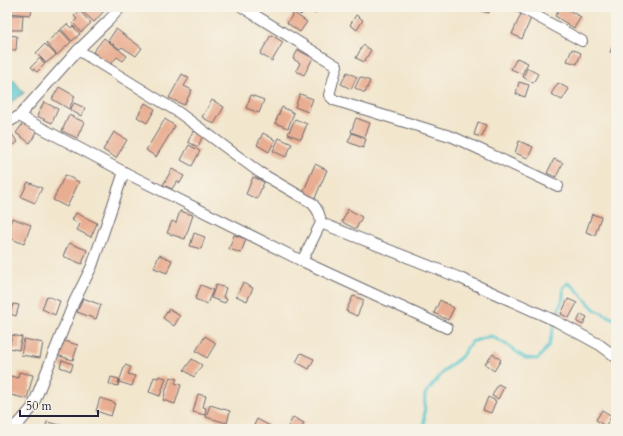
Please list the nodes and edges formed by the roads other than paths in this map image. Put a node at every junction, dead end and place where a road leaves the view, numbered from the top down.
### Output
1 (121, 7) edge
2 (242, 7) edge
3 (520, 7) edge
4 (582, 42) dead end
5 (78, 50) junction
6 (19, 116) junction
7 (7, 123) edge
8 (124, 172) junction
9 (558, 186) dead end
10 (321, 223) junction
11 (302, 261) junction
12 (447, 328) dead end
13 (616, 357) edge
14 (8, 429) edge

1 - 5 street
2 - 9 street
3 - 4 street
5 - 6 street
5 - 10 street
6 - 7 street
6 - 8 street
8 - 11 street
8 - 14 street
10 - 11 street
10 - 13 street
11 - 12 street

